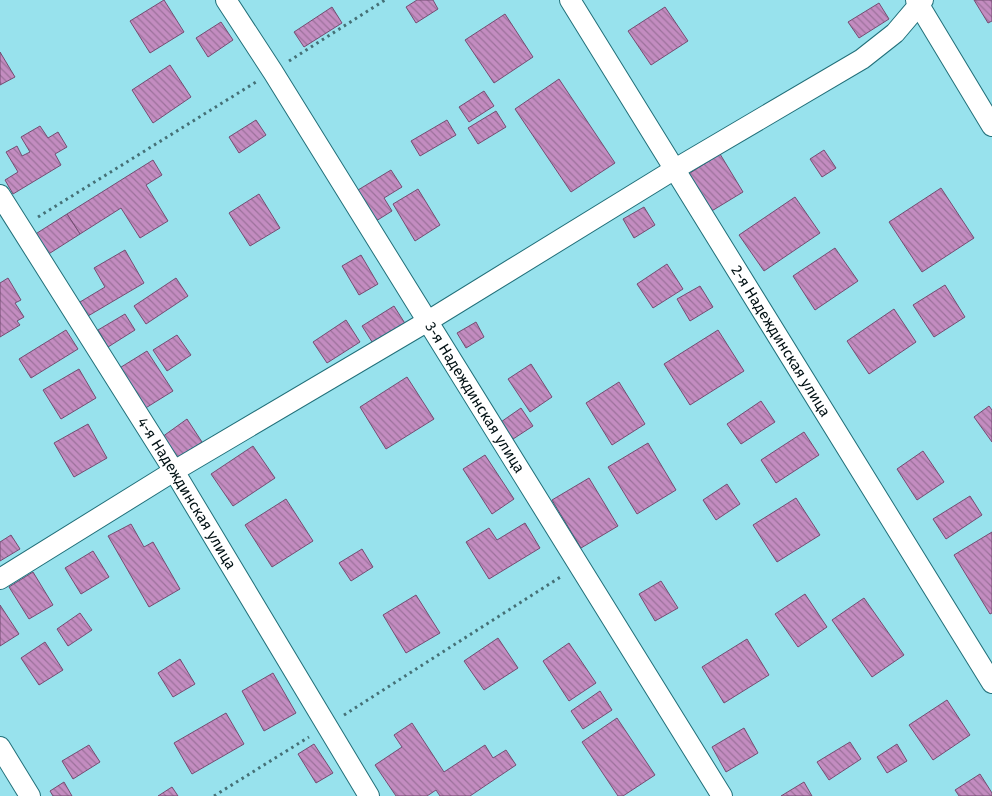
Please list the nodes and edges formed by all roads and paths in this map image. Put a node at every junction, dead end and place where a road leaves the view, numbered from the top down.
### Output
1 (226, 0) edge
2 (386, 0) edge
3 (570, 0) edge
4 (919, 1) edge
5 (273, 72) junction
6 (992, 126) edge
7 (675, 169) junction
8 (0, 195) edge
9 (19, 228) junction
10 (428, 321) junction
11 (174, 471) junction
12 (578, 565) junction
13 (0, 578) edge
14 (992, 683) edge
15 (327, 726) junction
16 (0, 747) edge
17 (30, 796) edge
18 (214, 796) edge
19 (369, 796) edge
20 (722, 796) edge

1 - 5 street, 3-я Надеждинская улица
2 - 5 path
3 - 7 street, 2-я Надеждинская улица
4 - 6 street
4 - 7 street
5 - 9 path
5 - 10 street, 3-я Надеждинская улица
7 - 10 street
7 - 14 street, 2-я Надеждинская улица
8 - 9 street, 4-я Надеждинская улица
9 - 11 street, 4-я Надеждинская улица
10 - 11 street
10 - 12 street, 3-я Надеждинская улица
11 - 13 street
11 - 15 street, 4-я Надеждинская улица
12 - 15 path
12 - 20 street, 3-я Надеждинская улица
15 - 18 path
15 - 19 street, 4-я Надеждинская улица
16 - 17 street

